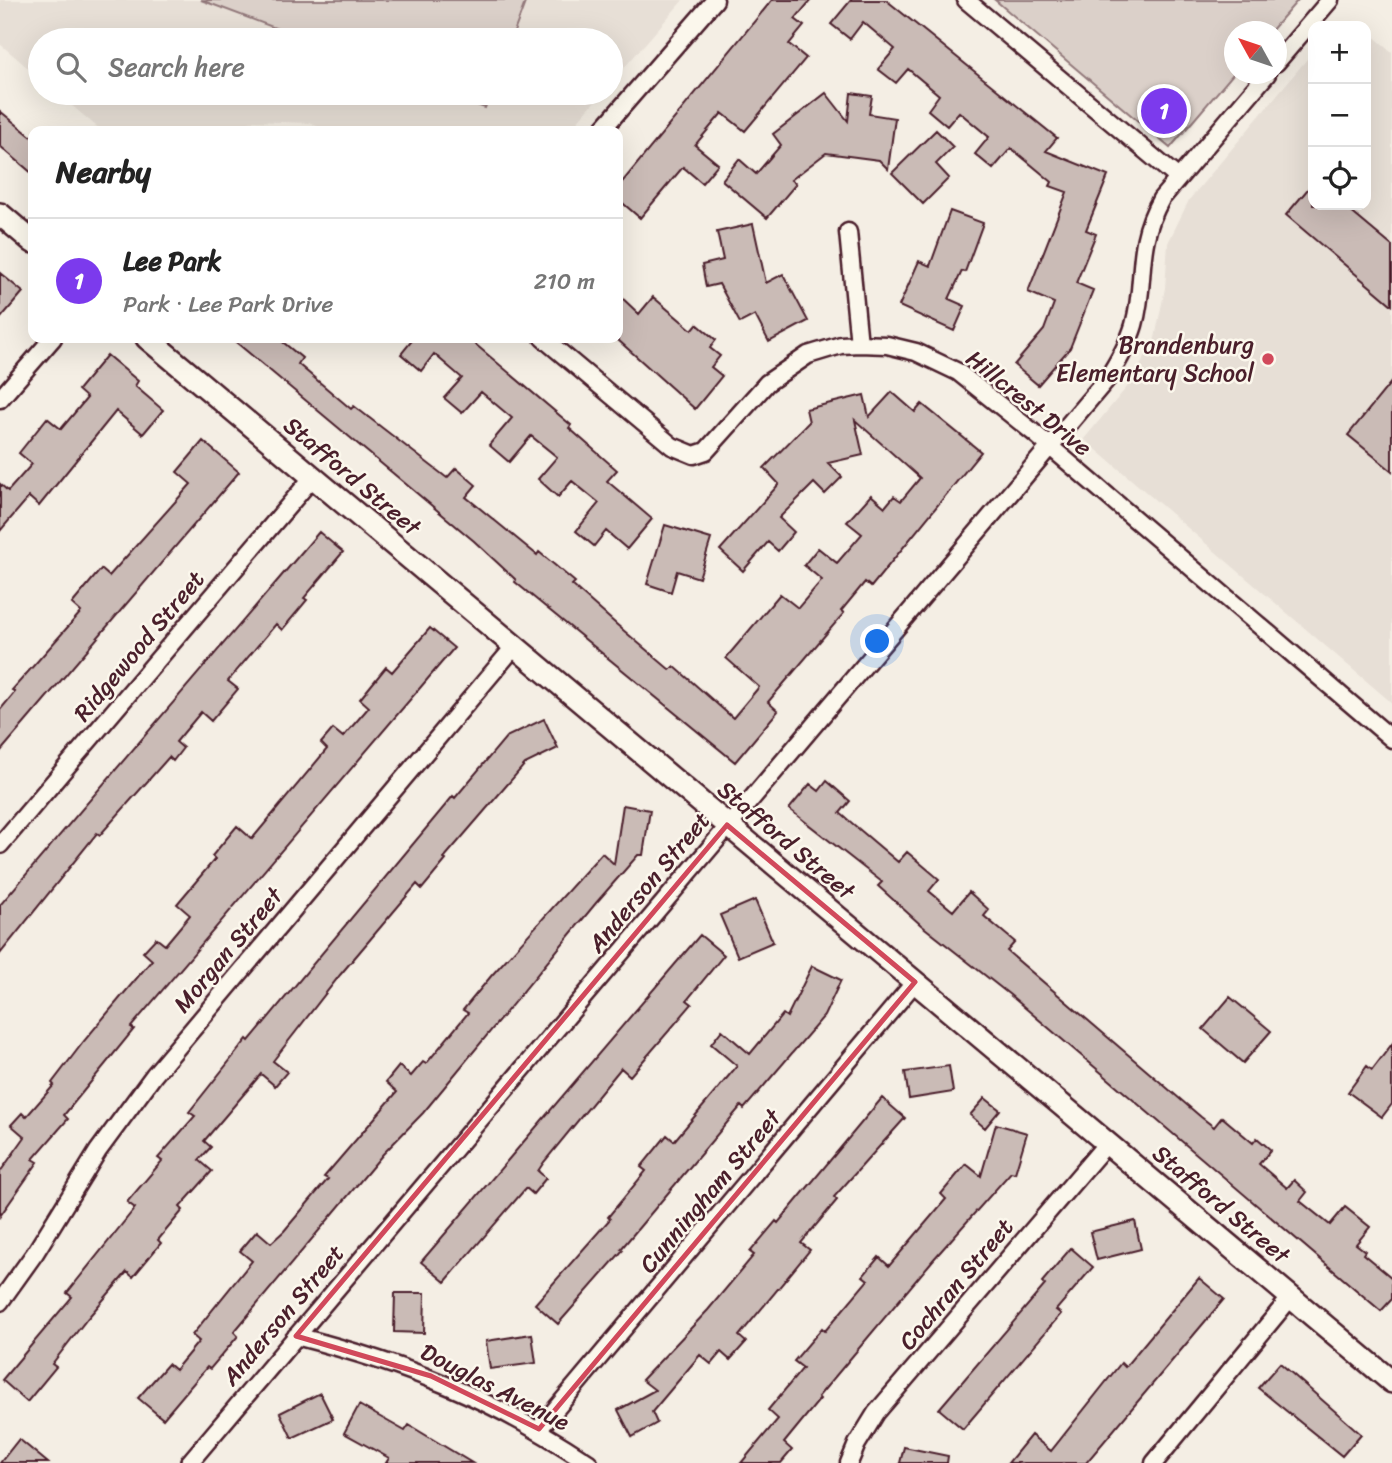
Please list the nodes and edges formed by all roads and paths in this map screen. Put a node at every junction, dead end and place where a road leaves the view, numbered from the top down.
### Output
1 (715, 0) edge
2 (966, 0) edge
3 (1330, 0) edge
4 (1287, 50) edge
5 (1258, 84) edge
6 (605, 126) edge
7 (1178, 178) junction
8 (0, 214) edge
9 (848, 232) dead end
10 (28, 238) edge
11 (48, 343) edge
12 (153, 343) edge
13 (549, 343) edge
14 (859, 344) junction
15 (0, 399) edge
16 (1049, 446) junction
17 (313, 477) junction
18 (514, 647) junction
19 (1392, 739) edge
20 (727, 825) junction
21 (0, 845) edge
22 (915, 982) junction
23 (1108, 1142) junction
24 (1291, 1297) junction
25 (0, 1302) edge
26 (296, 1336) junction
27 (1392, 1382) edge
28 (538, 1429) junction
29 (189, 1463) edge
30 (589, 1463) edge
31 (849, 1463) edge
32 (1154, 1463) edge

1 - 6 street
2 - 7 street
3 - 4 street
5 - 7 street, Anderson Street
7 - 16 street, Anderson Street
8 - 10 street
9 - 14 street
11 - 15 street
12 - 17 street, Stafford Street
13 - 14 street, Hillcrest Drive
14 - 16 street, Hillcrest Drive
16 - 19 street, Hillcrest Drive
16 - 20 street, Anderson Street
17 - 18 street, Stafford Street
17 - 21 street, Ridgewood Street
18 - 20 street, Stafford Street
18 - 25 street, Morgan Street
20 - 22 street, Stafford Street
20 - 26 street, Anderson Street
22 - 23 street, Stafford Street
22 - 28 street, Cunningham Street
23 - 24 street, Stafford Street
23 - 31 street, Cochran Street
24 - 27 street, Stafford Street
24 - 32 street
26 - 28 street, Douglas Avenue
26 - 29 street, Anderson Street
28 - 30 street, Douglas Avenue

